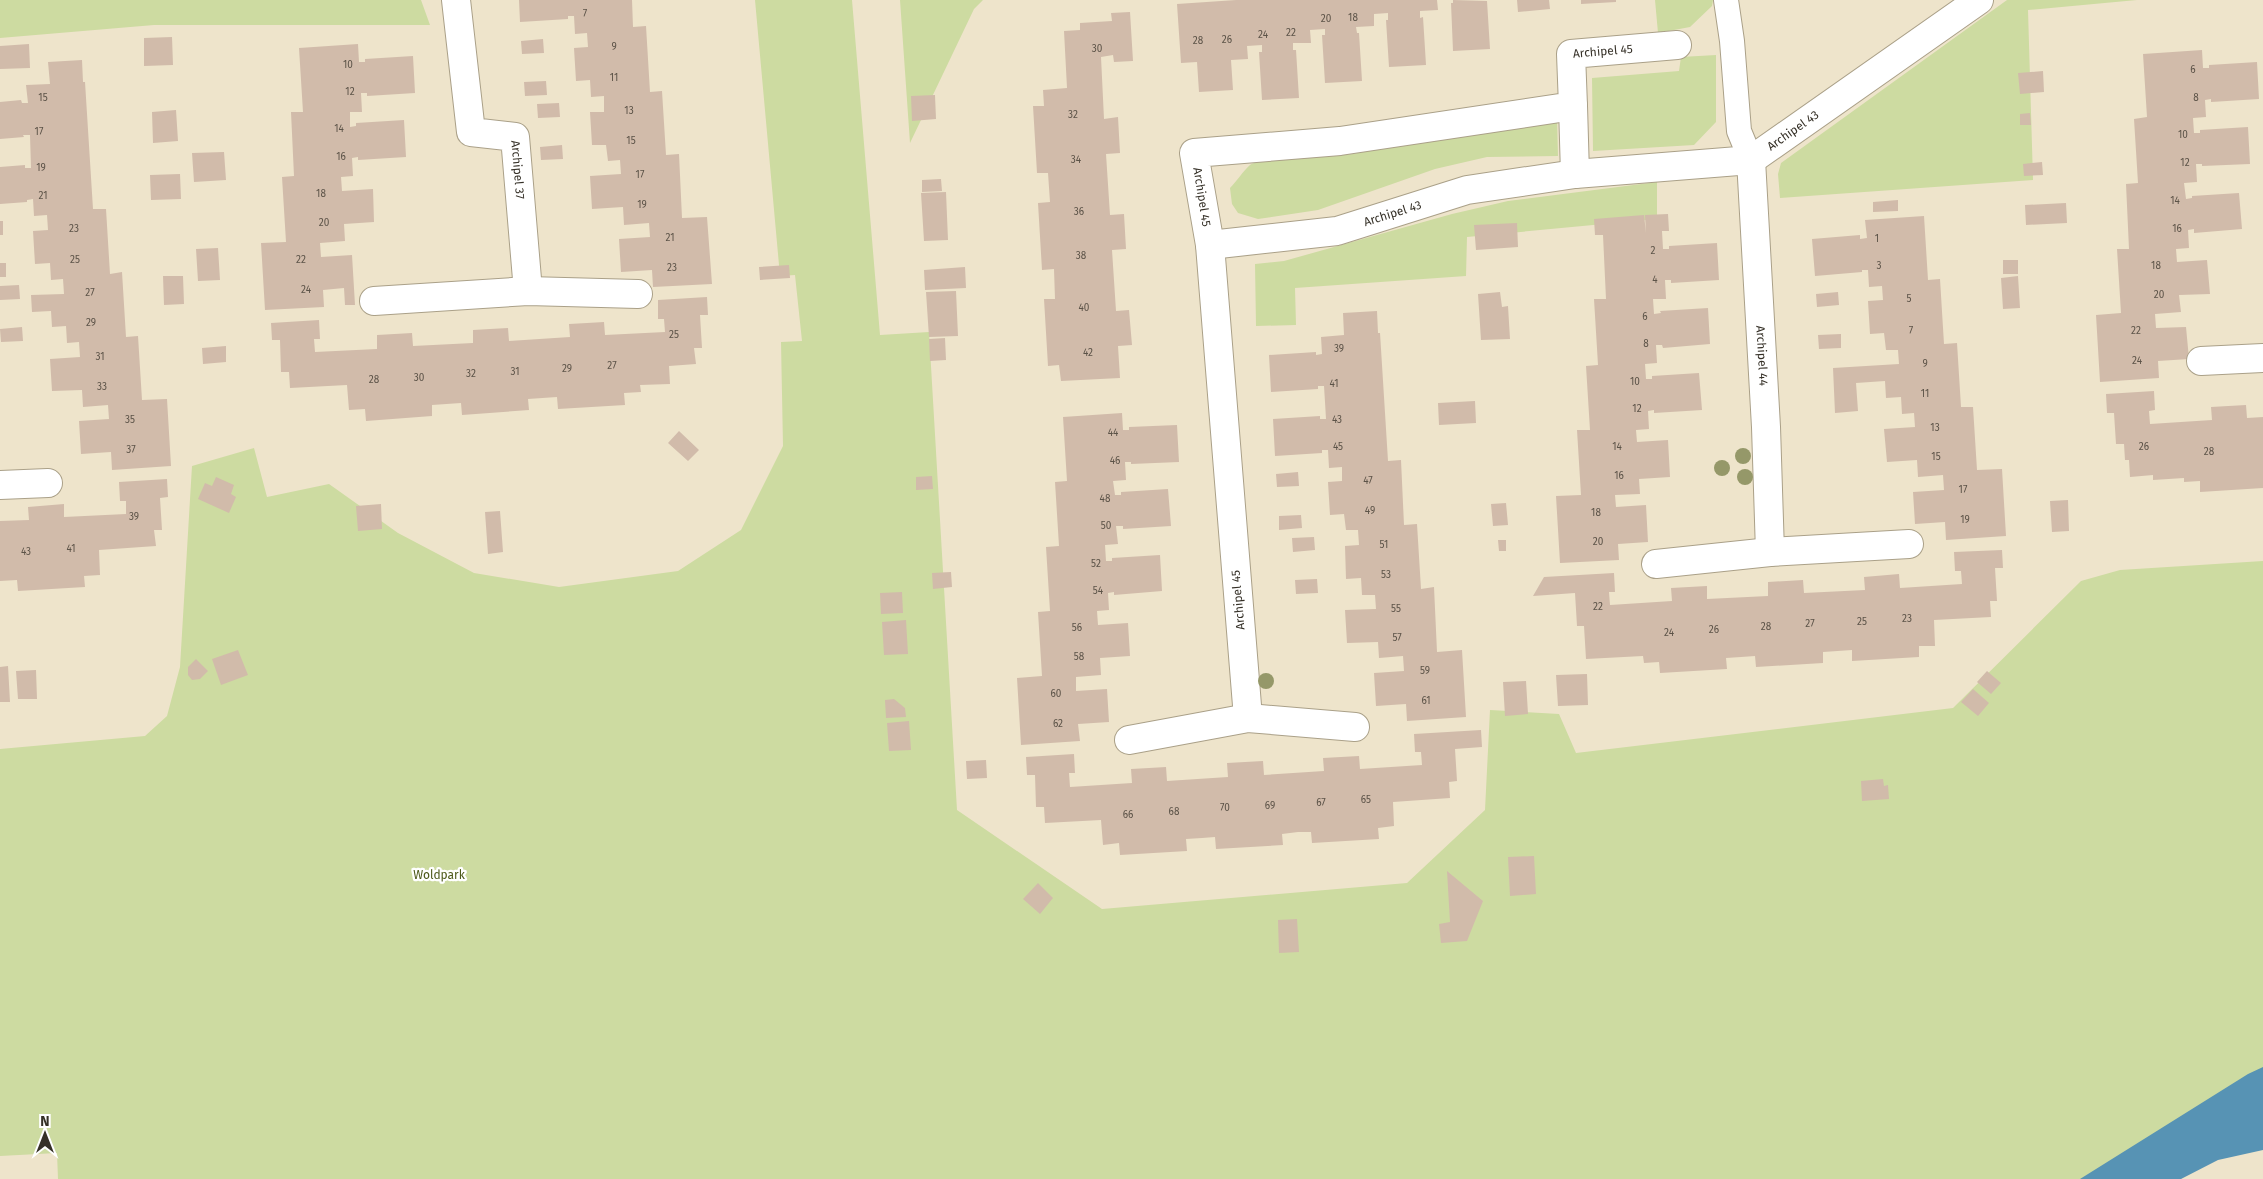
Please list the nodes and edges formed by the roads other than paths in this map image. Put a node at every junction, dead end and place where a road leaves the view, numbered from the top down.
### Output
1 (456, 0) edge
2 (1726, 0) edge
3 (1979, 0) edge
4 (1677, 45) dead end
5 (1573, 106) junction
6 (1752, 160) junction
7 (1575, 174) junction
8 (1210, 245) junction
9 (528, 291) junction
10 (638, 294) dead end
11 (374, 301) dead end
12 (2263, 358) edge
13 (2201, 361) dead end
14 (48, 483) dead end
15 (0, 485) edge
16 (1909, 544) dead end
17 (1770, 552) junction
18 (1656, 564) dead end
19 (1248, 718) junction
20 (1355, 727) dead end
21 (1129, 740) dead end

1 - 9 street, Archipel 37
2 - 6 lane
3 - 6 street, Archipel 43
4 - 5 street, Archipel 45
5 - 7 street
5 - 8 street, Archipel 45
6 - 7 street, Archipel 43
6 - 17 street, Archipel 44
7 - 8 street, Archipel 43
8 - 19 street, Archipel 45
9 - 10 street
9 - 11 street
12 - 13 street
14 - 15 street
16 - 17 street
17 - 18 street
19 - 20 street
19 - 21 street

